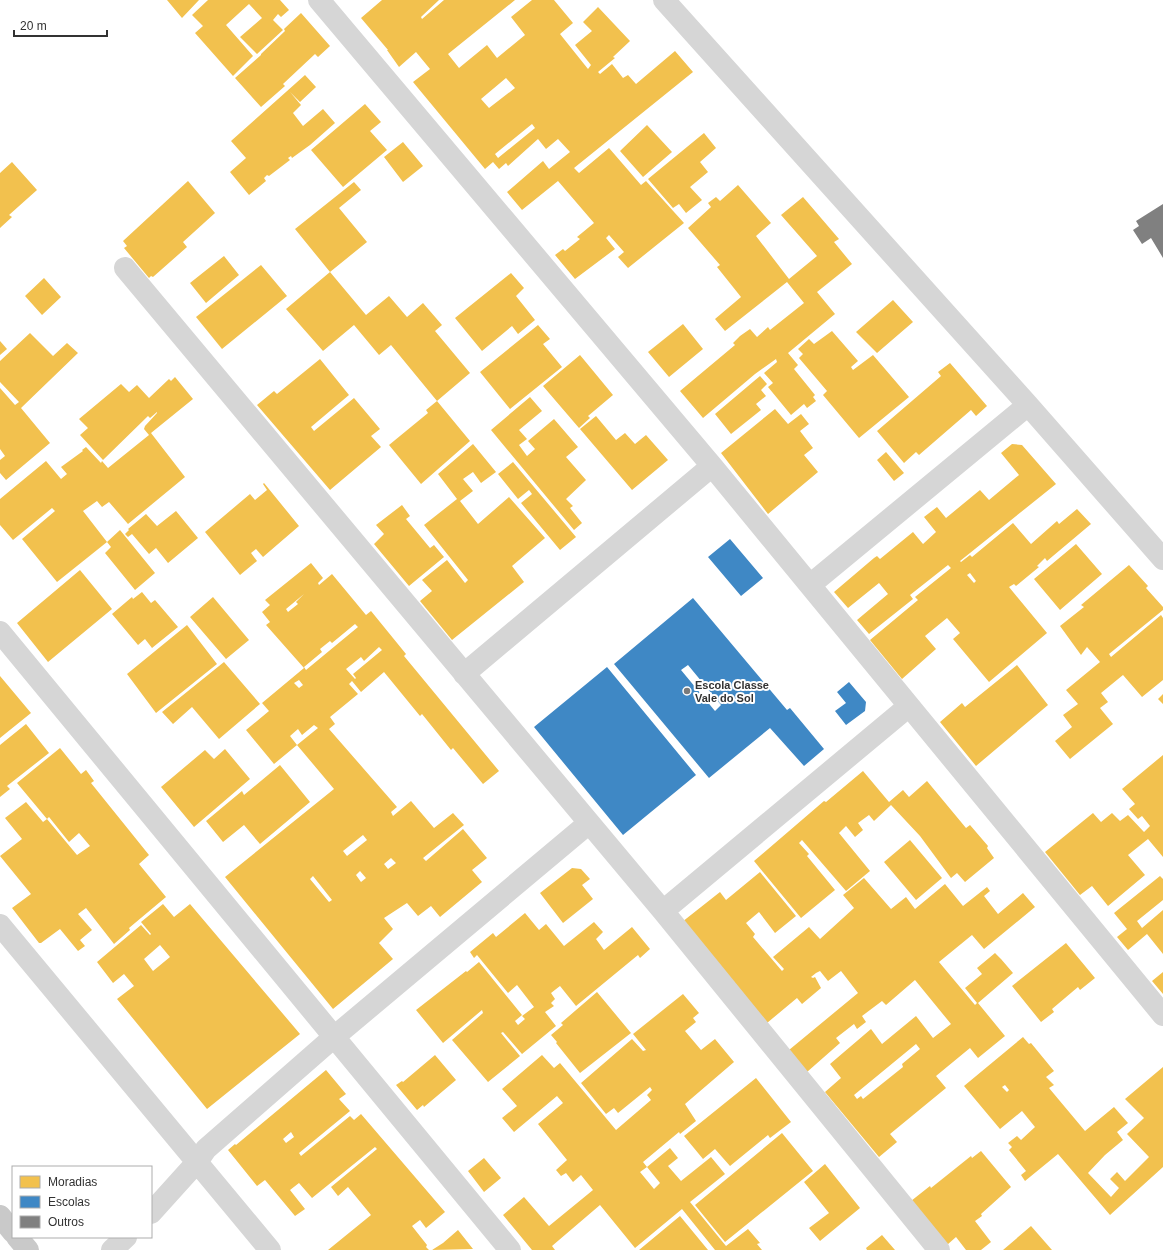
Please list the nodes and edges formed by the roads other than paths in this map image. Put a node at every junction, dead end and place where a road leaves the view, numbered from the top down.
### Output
1 (319, 0) edge
2 (664, 0) edge
3 (125, 268) dead end
4 (1028, 405) junction
5 (712, 466) junction
6 (1163, 559) edge
7 (810, 585) junction
8 (0, 632) edge
9 (464, 674) junction
10 (909, 706) junction
11 (589, 823) junction
12 (663, 911) junction
13 (0, 925) edge
14 (1163, 1015) edge
15 (334, 1037) junction
16 (198, 1162) junction
17 (152, 1212) edge
18 (0, 1216) edge
19 (12, 1231) edge
20 (18, 1238) edge
21 (125, 1238) edge
22 (28, 1250) edge
23 (112, 1250) edge
24 (270, 1250) edge
25 (510, 1250) edge
26 (939, 1250) edge

1 - 5 street
2 - 4 street
3 - 9 street
4 - 6 street
4 - 7 street
5 - 7 street
5 - 9 street
7 - 10 street
8 - 15 street
9 - 11 street
10 - 12 street
10 - 14 street
11 - 12 street
11 - 15 street
12 - 26 street
13 - 16 street
15 - 16 street
15 - 25 street
16 - 17 street
16 - 24 street
18 - 19 main road
20 - 22 main road
21 - 23 street

